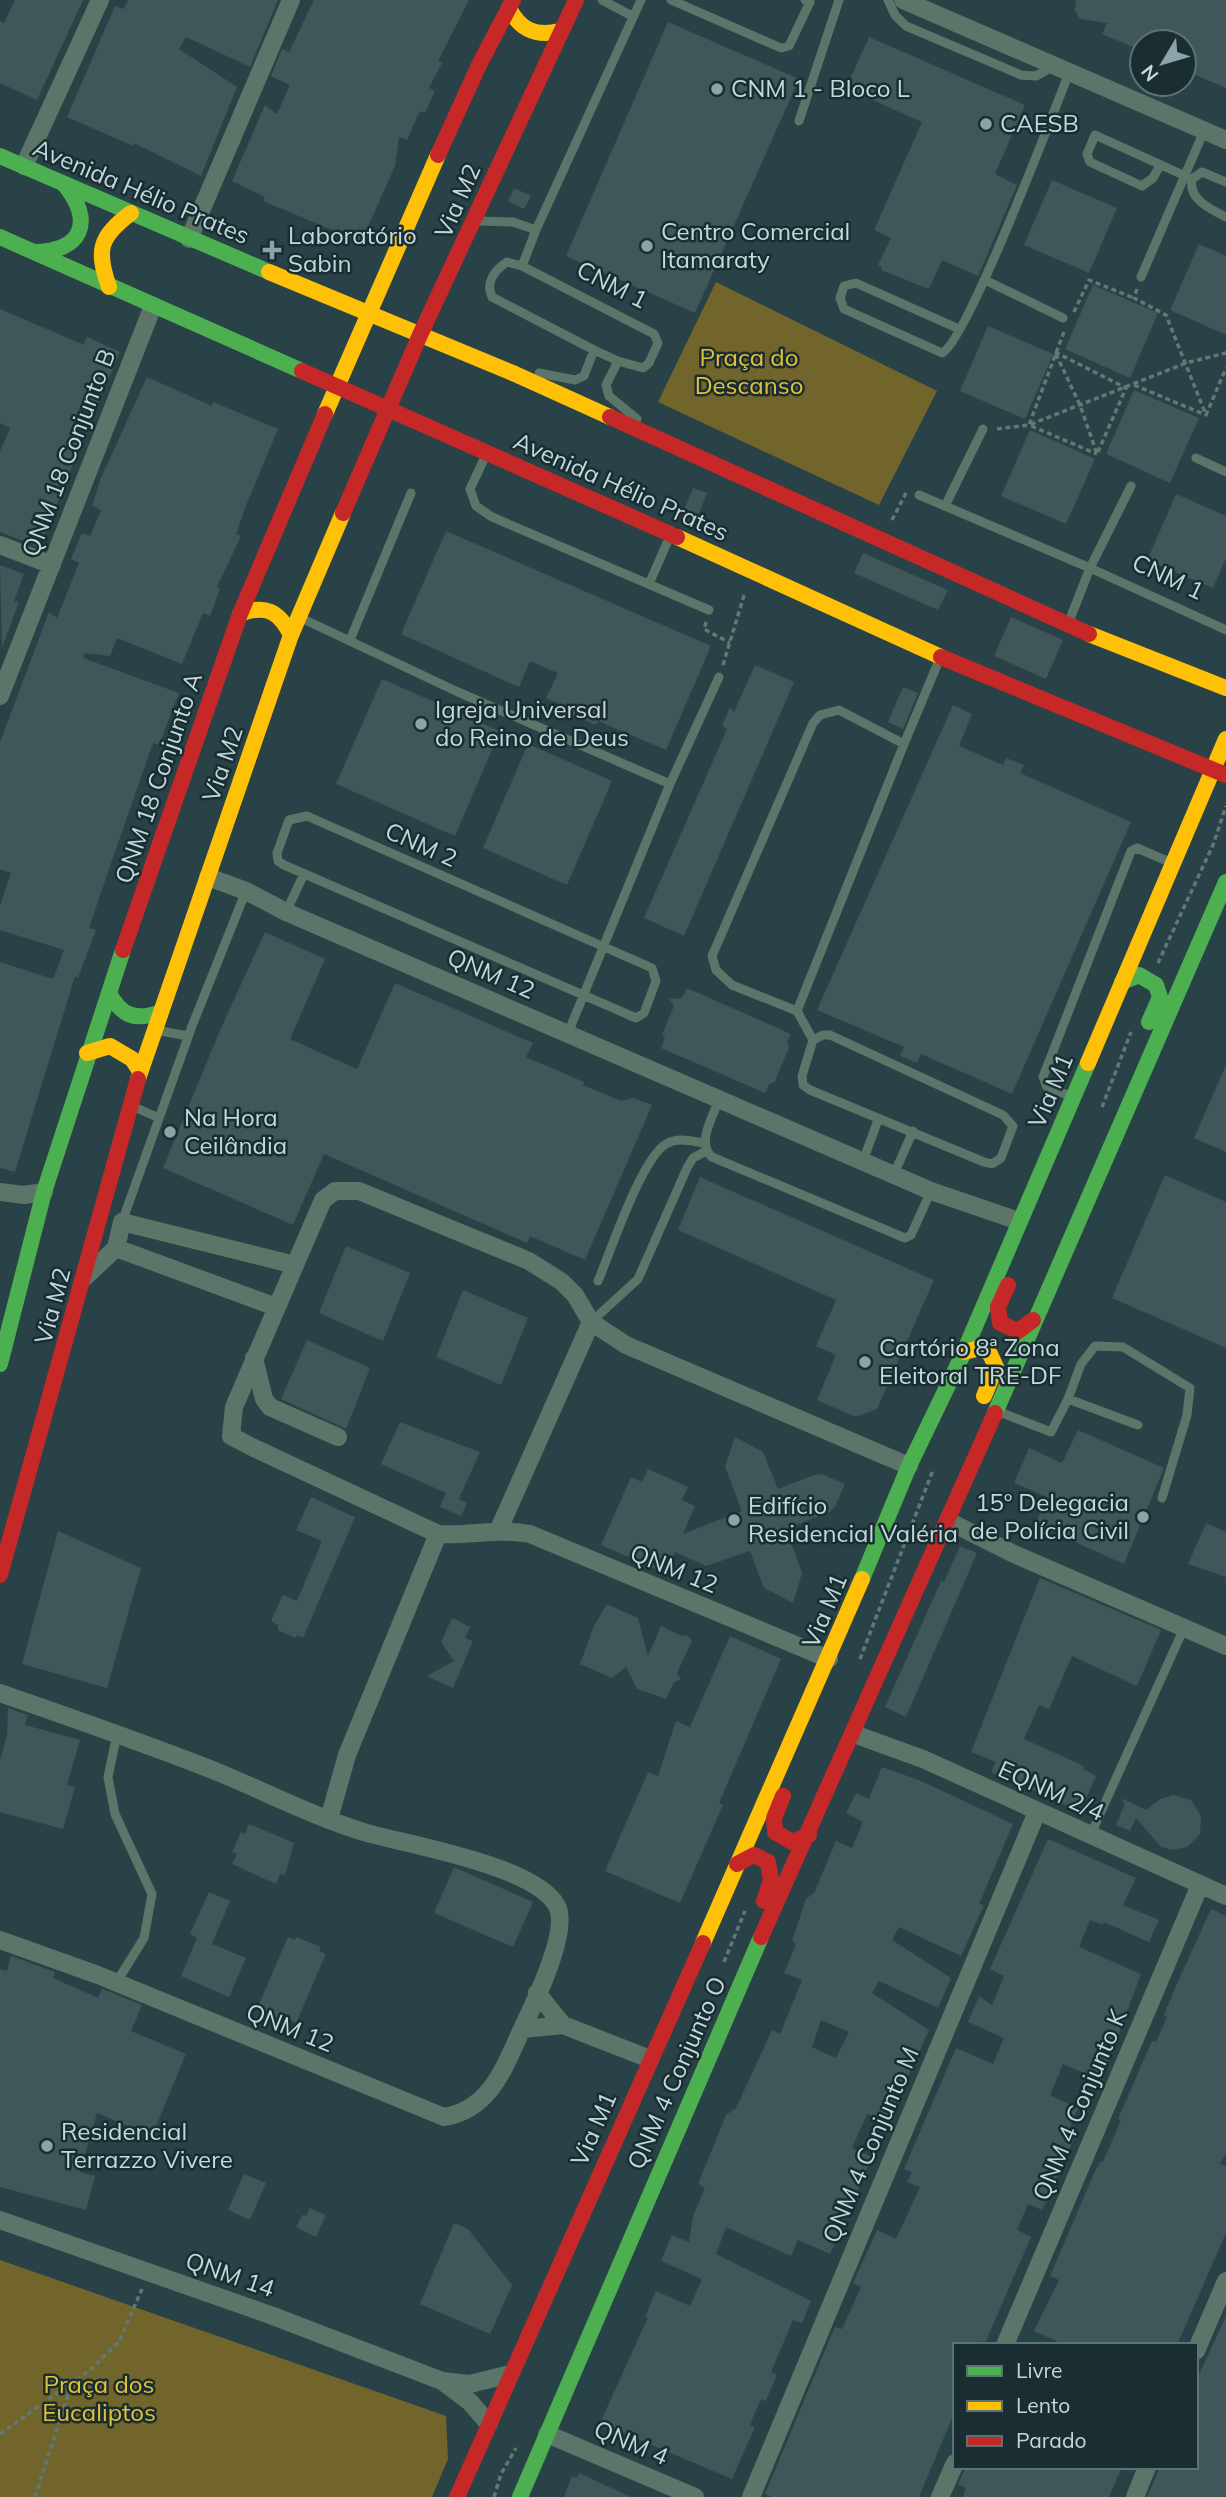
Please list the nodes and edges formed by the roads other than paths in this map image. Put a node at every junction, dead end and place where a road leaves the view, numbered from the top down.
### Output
1 (100, 0) edge
2 (291, 0) edge
3 (576, 0) edge
4 (602, 0) edge
5 (641, 0) edge
6 (671, 0) edge
7 (839, 0) edge
8 (888, 0) edge
9 (903, 0) edge
10 (809, 1) edge
11 (511, 4) edge
12 (632, 16) junction
13 (560, 31) junction
14 (1062, 70) junction
15 (799, 121) dead end
16 (1203, 131) junction
17 (1226, 140) edge
18 (0, 156) edge
19 (1160, 165) junction
20 (24, 166) junction
21 (1187, 177) junction
22 (1226, 181) edge
23 (64, 184) junction
24 (131, 213) junction
25 (1226, 217) edge
26 (473, 222) junction
27 (536, 230) junction
28 (0, 237) edge
29 (189, 239) junction
30 (34, 252) junction
31 (522, 266) junction
32 (1141, 277) road end
33 (985, 280) junction
34 (109, 287) junction
35 (153, 306) junction
36 (369, 313) junction
37 (1063, 318) dead end
38 (959, 329) junction
39 (421, 335) junction
40 (594, 350) junction
41 (618, 361) junction
42 (515, 374) junction
43 (337, 386) junction
44 (390, 411) junction
45 (983, 429) road end
46 (642, 431) junction
47 (487, 453) junction
48 (1196, 458) dead end
49 (1226, 472) edge
50 (1131, 486) dead end
51 (411, 494) dead end
52 (919, 495) road end
53 (945, 506) junction
54 (670, 534) junction
55 (0, 545) edge
56 (52, 565) junction
57 (1090, 568) junction
58 (649, 584) junction
59 (709, 610) road end
60 (240, 614) junction
61 (300, 617) junction
62 (1067, 625) junction
63 (1226, 630) edge
64 (291, 635) junction
65 (350, 640) junction
66 (941, 657) junction
67 (719, 677) road end
68 (1226, 688) edge
69 (0, 696) edge
70 (1226, 739) edge
71 (904, 744) junction
72 (1220, 773) edge
73 (670, 783) junction
74 (1174, 864) junction
75 (303, 876) junction
76 (208, 877) junction
77 (1226, 882) edge
78 (246, 891) junction
79 (286, 912) junction
80 (603, 947) junction
81 (1122, 982) junction
82 (109, 993) junction
83 (584, 995) junction
84 (797, 1011) junction
85 (159, 1013) junction
86 (153, 1029) junction
87 (568, 1033) junction
88 (188, 1037) junction
89 (813, 1040) junction
90 (87, 1053) junction
91 (140, 1071) junction
92 (719, 1099) junction
93 (1071, 1104) junction
94 (131, 1105) junction
95 (1125, 1113) junction
96 (159, 1118) junction
97 (878, 1120) junction
98 (913, 1131) junction
99 (705, 1147) junction
100 (863, 1161) junction
101 (894, 1174) junction
102 (931, 1191) junction
103 (0, 1192) edge
104 (44, 1192) junction
105 (1019, 1221) junction
106 (122, 1222) junction
107 (116, 1248) junction
108 (295, 1265) junction
109 (85, 1278) junction
110 (598, 1281) dead end
111 (276, 1307) junction
112 (1033, 1320) junction
113 (591, 1322) junction
114 (964, 1352) junction
115 (254, 1358) junction
116 (0, 1364) edge
117 (1068, 1399) junction
118 (995, 1410) junction
119 (1138, 1425) dead end
120 (338, 1437) dead end
121 (909, 1466) junction
122 (1162, 1498) dead end
123 (948, 1521) junction
124 (499, 1529) junction
125 (438, 1534) junction
126 (0, 1575) edge
127 (914, 1598) junction
128 (852, 1606) junction
129 (1184, 1628) junction
130 (1226, 1646) edge
131 (829, 1659) junction
132 (0, 1693) edge
133 (117, 1734) junction
134 (854, 1734) junction
135 (1037, 1812) junction
136 (329, 1819) junction
137 (809, 1835) junction
138 (1090, 1836) junction
139 (737, 1864) junction
140 (1200, 1885) junction
141 (1226, 1896) edge
142 (0, 1940) edge
143 (116, 1983) junction
144 (537, 1993) junction
145 (563, 2025) junction
146 (523, 2029) junction
147 (650, 2059) junction
148 (705, 2061) junction
149 (0, 2220) edge
150 (1226, 2281) edge
151 (1006, 2343) edge
152 (1198, 2346) edge
153 (510, 2374) junction
154 (442, 2381) junction
155 (489, 2424) junction
156 (547, 2434) junction
157 (953, 2468) edge
158 (1146, 2469) edge
159 (457, 2497) edge
160 (520, 2497) edge
161 (695, 2497) edge
162 (751, 2497) edge
163 (940, 2497) edge
164 (1135, 2497) edge

1 - 20 street
2 - 29 street
3 - 13 main road, Via M2
4 - 12 lane
5 - 12 lane
6 - 10 lane
7 - 15 lane
8 - 14 lane
9 - 14 street
11 - 13 main road
11 - 36 main road
12 - 27 lane
13 - 26 main road, Via M2
14 - 16 street
14 - 33 lane
16 - 17 street
16 - 21 lane
18 - 20 main road, Avenida Hélio Prates
19 - 19 lane
19 - 21 lane
20 - 23 main road, Avenida Hélio Prates
21 - 22 lane
21 - 25 lane
21 - 32 lane
23 - 24 main road, Avenida Hélio Prates
23 - 30 main road
24 - 29 main road, Avenida Hélio Prates
24 - 34 main road
26 - 27 lane
26 - 39 main road, Via M2
27 - 31 lane
28 - 30 main road, Avenida Hélio Prates
29 - 36 main road, Avenida Hélio Prates
30 - 34 main road, Avenida Hélio Prates
31 - 40 lane
31 - 41 lane, CNM 1
33 - 37 lane
33 - 38 lane
34 - 35 main road, Avenida Hélio Prates
35 - 43 main road, Avenida Hélio Prates
35 - 56 street, QNM 18 Conjunto B
36 - 39 main road, Avenida Hélio Prates
36 - 43 main road
38 - 38 lane
39 - 42 main road, Avenida Hélio Prates
39 - 44 main road, Via M2
40 - 41 lane
40 - 42 lane
41 - 46 lane
42 - 46 main road, Avenida Hélio Prates
43 - 44 main road, Avenida Hélio Prates
43 - 60 main road, QNM 18 Conjunto A
44 - 47 main road, Avenida Hélio Prates
44 - 61 main road, Via M2
45 - 53 lane
46 - 62 main road, Avenida Hélio Prates
47 - 54 main road, Avenida Hélio Prates
47 - 58 lane
48 - 49 lane
50 - 57 lane, CNM 1
51 - 65 lane
52 - 53 lane, CNM 1
53 - 57 lane, CNM 1
54 - 58 lane
54 - 66 main road, Avenida Hélio Prates
55 - 56 street
56 - 69 street, QNM 18 Conjunto B
57 - 62 lane, CNM 1
57 - 63 lane, CNM 1
58 - 59 lane
60 - 64 main road
60 - 82 main road, QNM 18 Conjunto A
61 - 64 main road, Via M2
61 - 65 lane
62 - 68 main road, Avenida Hélio Prates
64 - 76 main road, Via M2
65 - 73 lane
66 - 71 lane
66 - 72 main road, Avenida Hélio Prates
67 - 73 lane
70 - 72 main road, Via M1
71 - 84 lane
71 - 84 lane
72 - 74 main road, Via M1
73 - 80 lane
74 - 81 main road, Via M1
74 - 93 lane
75 - 79 lane
75 - 80 lane, CNM 2
75 - 83 lane, CNM 2
76 - 78 street, QNM 12
76 - 85 main road, Via M2
77 - 95 main road
78 - 79 street, QNM 12
78 - 88 lane
79 - 87 street, QNM 12
80 - 83 lane
80 - 83 lane, CNM 2
81 - 93 main road, Via M1
81 - 95 main road
82 - 85 main road
82 - 90 main road, QNM 18 Conjunto A
83 - 87 lane
84 - 89 lane
85 - 86 main road, Via M2
86 - 88 lane
86 - 91 main road, Via M2
87 - 92 street, QNM 12
88 - 96 lane
89 - 97 lane
89 - 98 lane
90 - 91 main road
90 - 104 main road, QNM 18 Conjunto A
91 - 94 main road, Via M2
92 - 99 lane
92 - 100 street, QNM 12
93 - 105 main road, Via M1
93 - 112 main road
94 - 96 lane
94 - 109 main road, Via M2
95 - 112 main road
96 - 106 lane
97 - 98 lane
97 - 100 lane
98 - 101 lane
99 - 102 lane
99 - 110 lane
99 - 113 lane
100 - 101 street, QNM 12
101 - 102 street, QNM 12
102 - 105 street, QNM 12
103 - 104 street
104 - 116 main road, Via M2
105 - 114 main road, Via M1
106 - 107 street
106 - 108 street
107 - 109 street
107 - 111 street
108 - 111 street, QNM 12
108 - 113 street, QNM 12
109 - 126 main road, Via M2
111 - 115 street, QNM 12
112 - 118 main road
113 - 121 street, QNM 12
113 - 124 street
114 - 121 main road, Via M1
114 - 127 main road
115 - 120 street
115 - 125 street, QNM 12
117 - 118 lane
117 - 119 lane
117 - 122 lane
118 - 123 main road
121 - 128 main road, Via M1
123 - 127 main road
123 - 129 street
124 - 125 street, QNM 12
124 - 131 street, QNM 12
125 - 136 street
127 - 134 main road
128 - 131 main road, Via M1
128 - 137 main road
129 - 130 street
129 - 138 lane
131 - 139 main road, Via M1
132 - 133 street, QNM 12
133 - 136 street, QNM 12
133 - 143 lane
134 - 135 street, EQNM 2/4
134 - 137 main road, QNM 4 Conjunto O
135 - 138 street, EQNM 2/4
135 - 162 street, QNM 4 Conjunto M
136 - 144 street, QNM 12
137 - 148 main road, QNM 4 Conjunto O
138 - 140 street, EQNM 2/4
139 - 147 main road, Via M1
139 - 148 main road
140 - 141 street, EQNM 2/4
140 - 151 street, QNM 4 Conjunto K
142 - 143 street, QNM 12
143 - 146 street, QNM 12
144 - 145 street
144 - 146 street, QNM 12
145 - 146 street
145 - 147 street
147 - 153 main road, Via M1
148 - 156 main road, QNM 4 Conjunto O
149 - 154 street, QNM 14
150 - 152 street
153 - 154 street, QNM 14
153 - 155 main road, Via M1
154 - 155 street, QNM 14
155 - 159 main road, Via M1
156 - 160 main road, QNM 4 Conjunto O
156 - 161 street, QNM 4
157 - 163 street
158 - 164 street

